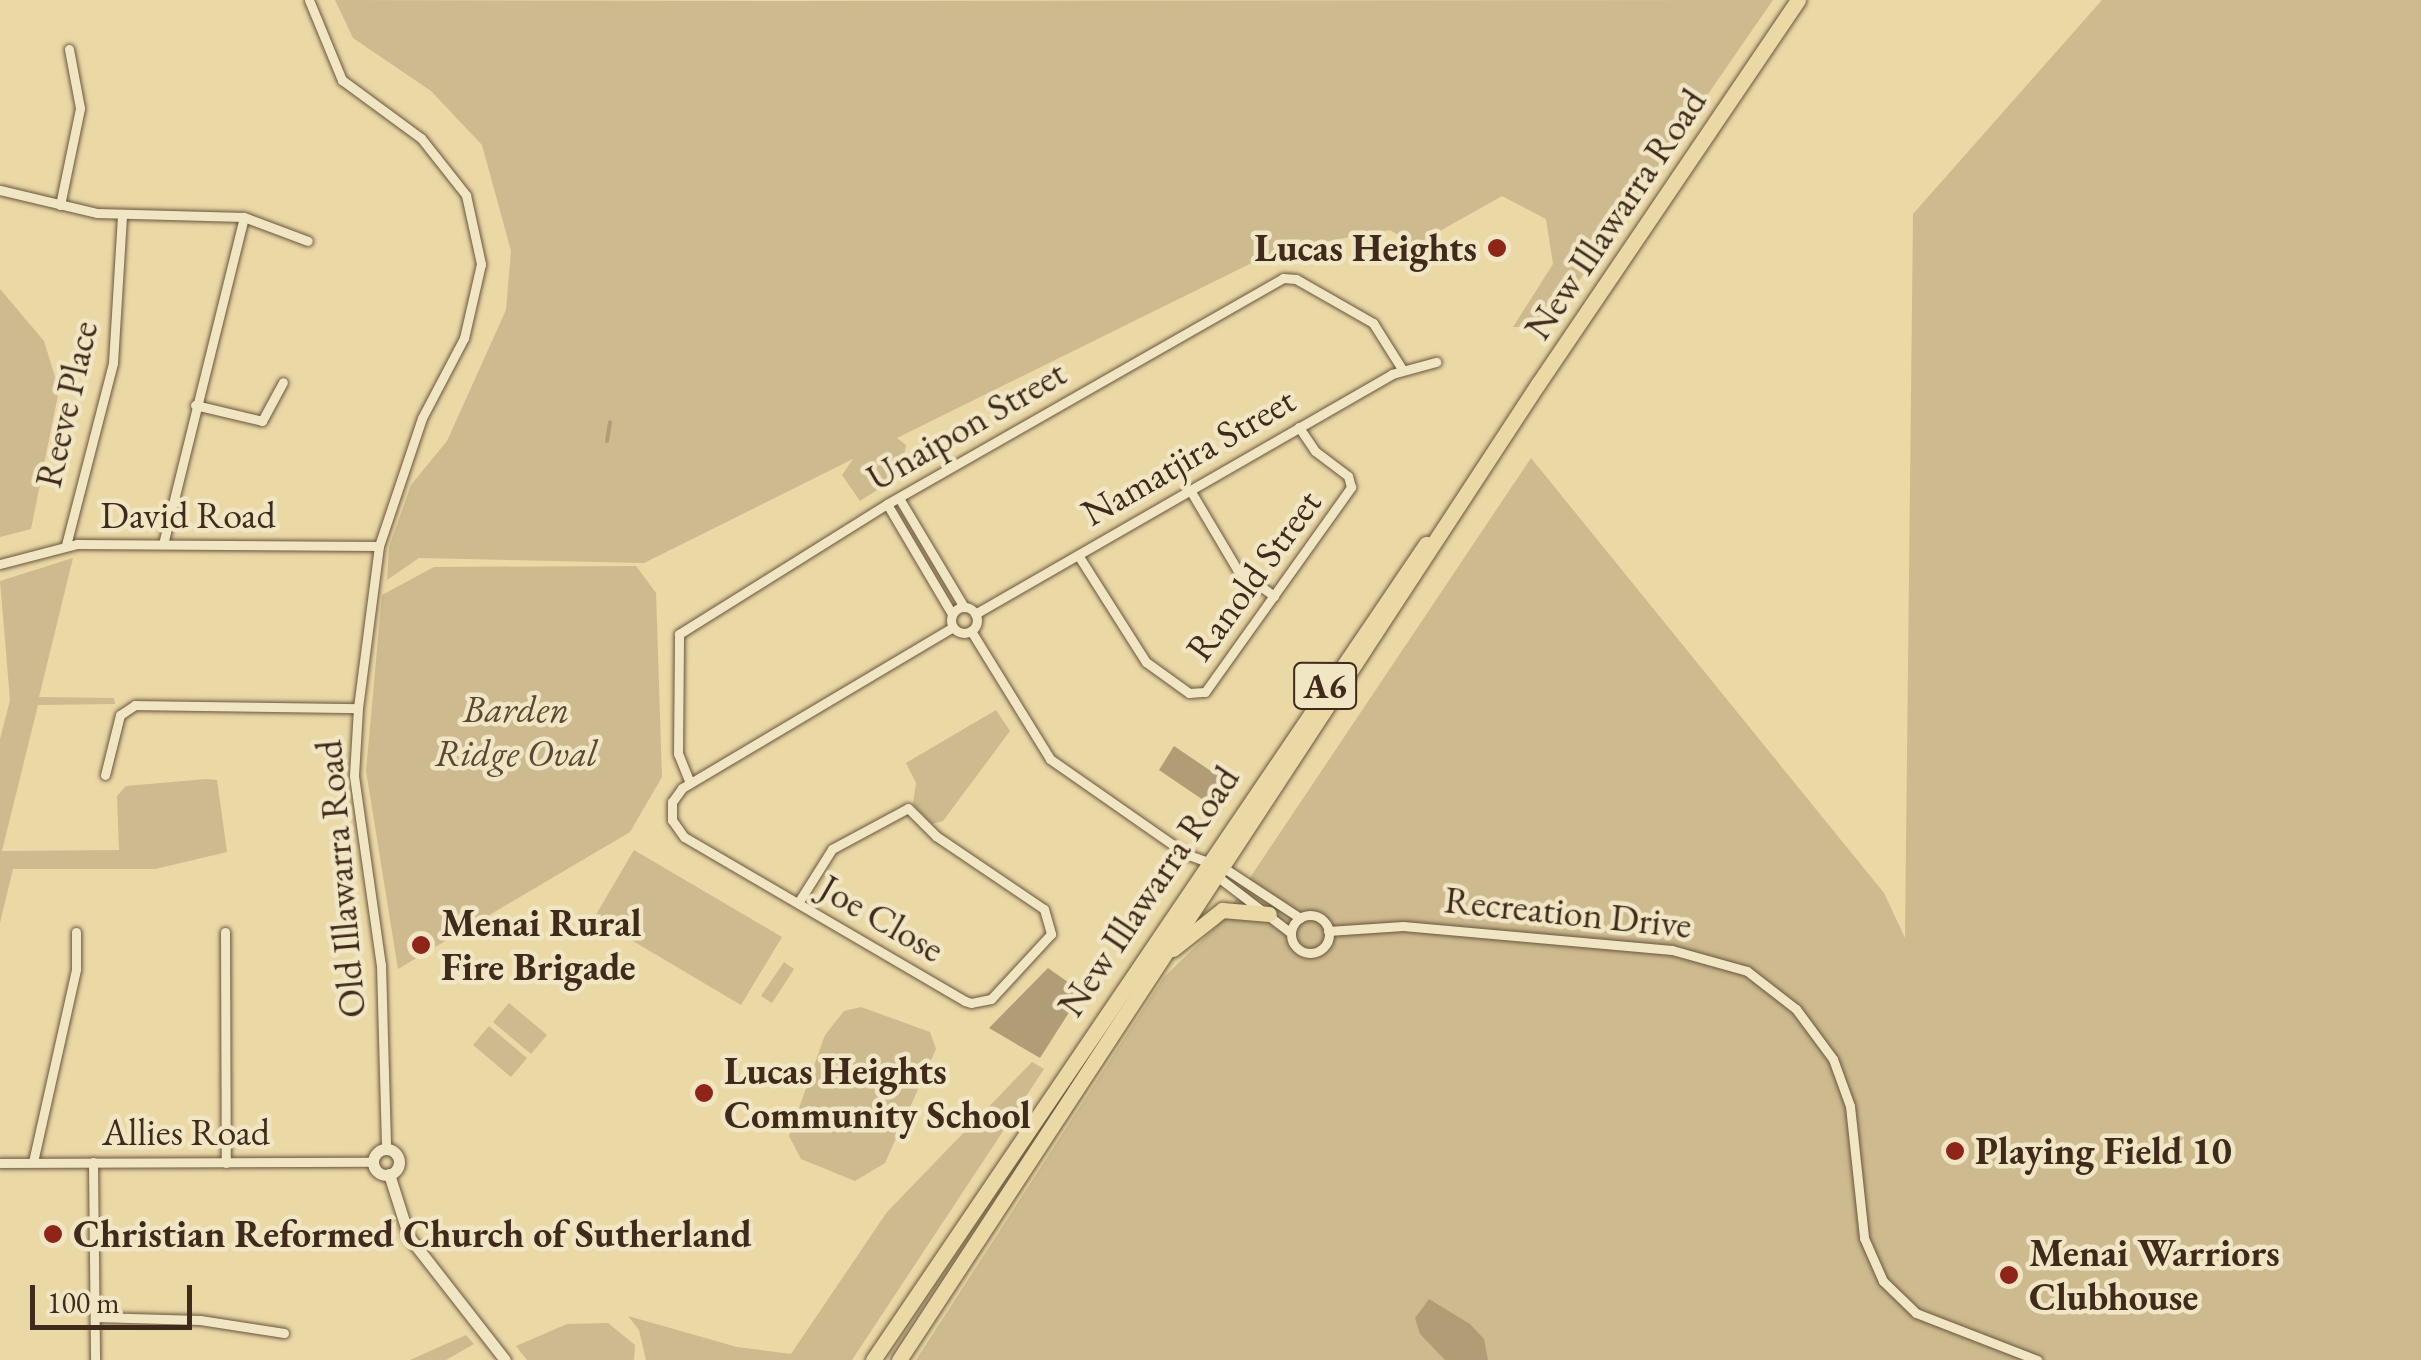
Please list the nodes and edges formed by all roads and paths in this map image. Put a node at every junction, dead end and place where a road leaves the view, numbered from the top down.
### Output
1 (309, 0) edge
2 (1798, 0) edge
3 (69, 49) dead end
4 (0, 190) edge
5 (60, 205) junction
6 (122, 216) junction
7 (244, 217) junction
8 (308, 242) dead end
9 (1436, 362) dead end
10 (1402, 369) junction
11 (283, 382) dead end
12 (195, 405) junction
13 (1299, 427) junction
14 (1190, 490) junction
15 (898, 498) junction
16 (887, 504) junction
17 (1453, 515) junction
18 (164, 544) junction
19 (66, 545) junction
20 (379, 546) junction
21 (1078, 555) junction
22 (0, 564) edge
23 (1274, 596) junction
24 (964, 607) junction
25 (952, 614) junction
26 (975, 614) junction
27 (953, 627) junction
28 (970, 631) junction
29 (358, 708) junction
30 (105, 775) dead end
31 (690, 783) junction
32 (1206, 864) junction
33 (1221, 874) junction
34 (798, 903) junction
35 (1268, 914) junction
36 (1300, 918) junction
37 (1328, 931) junction
38 (76, 932) dead end
39 (225, 932) dead end
40 (1291, 933) junction
41 (1162, 957) junction
42 (386, 1149) junction
43 (0, 1162) edge
44 (32, 1162) junction
45 (94, 1162) junction
46 (373, 1162) junction
47 (226, 1163) junction
48 (389, 1174) junction
49 (95, 1317) junction
50 (284, 1333) dead end
51 (95, 1360) edge
52 (505, 1360) edge
53 (873, 1360) edge
54 (899, 1360) edge
55 (2038, 1360) edge

1 - 20 street, Old Illawarra Road
2 - 17 highway, New Illawarra Road / A6
3 - 5 street
4 - 5 street
5 - 6 street
6 - 7 street
6 - 19 street, Reeve Place
7 - 8 street
7 - 12 street
9 - 10 street, Namatjira Street
10 - 13 street, Namatjira Street
10 - 15 street, Unaipon Street
11 - 12 street
12 - 18 street
13 - 14 street, Namatjira Street
13 - 23 street, Ranold Street
14 - 21 street, Namatjira Street
14 - 23 street
15 - 16 street, Unaipon Street
15 - 24 street
16 - 25 street
16 - 31 street, Unaipon Street
17 - 32 highway, New Illawarra Road / A6
17 - 33 highway, New Illawarra Road / A6
18 - 19 street, David Road
18 - 20 street, David Road
19 - 22 street, David Road
20 - 29 street, Old Illawarra Road
21 - 23 street, Ranold Street
21 - 26 street, Namatjira Street
24 - 25 street
24 - 26 street
25 - 27 street
26 - 28 street
27 - 28 street
27 - 31 street
28 - 32 street
29 - 30 street
29 - 42 street, Old Illawarra Road
31 - 34 street, Joe Close
32 - 33 street
32 - 53 highway, New Illawarra Road / A6
33 - 35 street
33 - 36 street
33 - 41 highway, New Illawarra Road / A6
34 - 34 street, Joe Close
35 - 40 street
35 - 41 highway
36 - 37 street
36 - 40 street
37 - 40 street
37 - 55 street, Recreation Drive
38 - 44 street
39 - 47 street
41 - 54 highway, New Illawarra Road / A6
42 - 46 street
42 - 48 street
43 - 44 street, Allies Road
44 - 45 street, Allies Road
45 - 47 street, Allies Road
45 - 49 street
46 - 47 street, Allies Road
46 - 48 street
48 - 52 street
49 - 50 street
49 - 51 street

